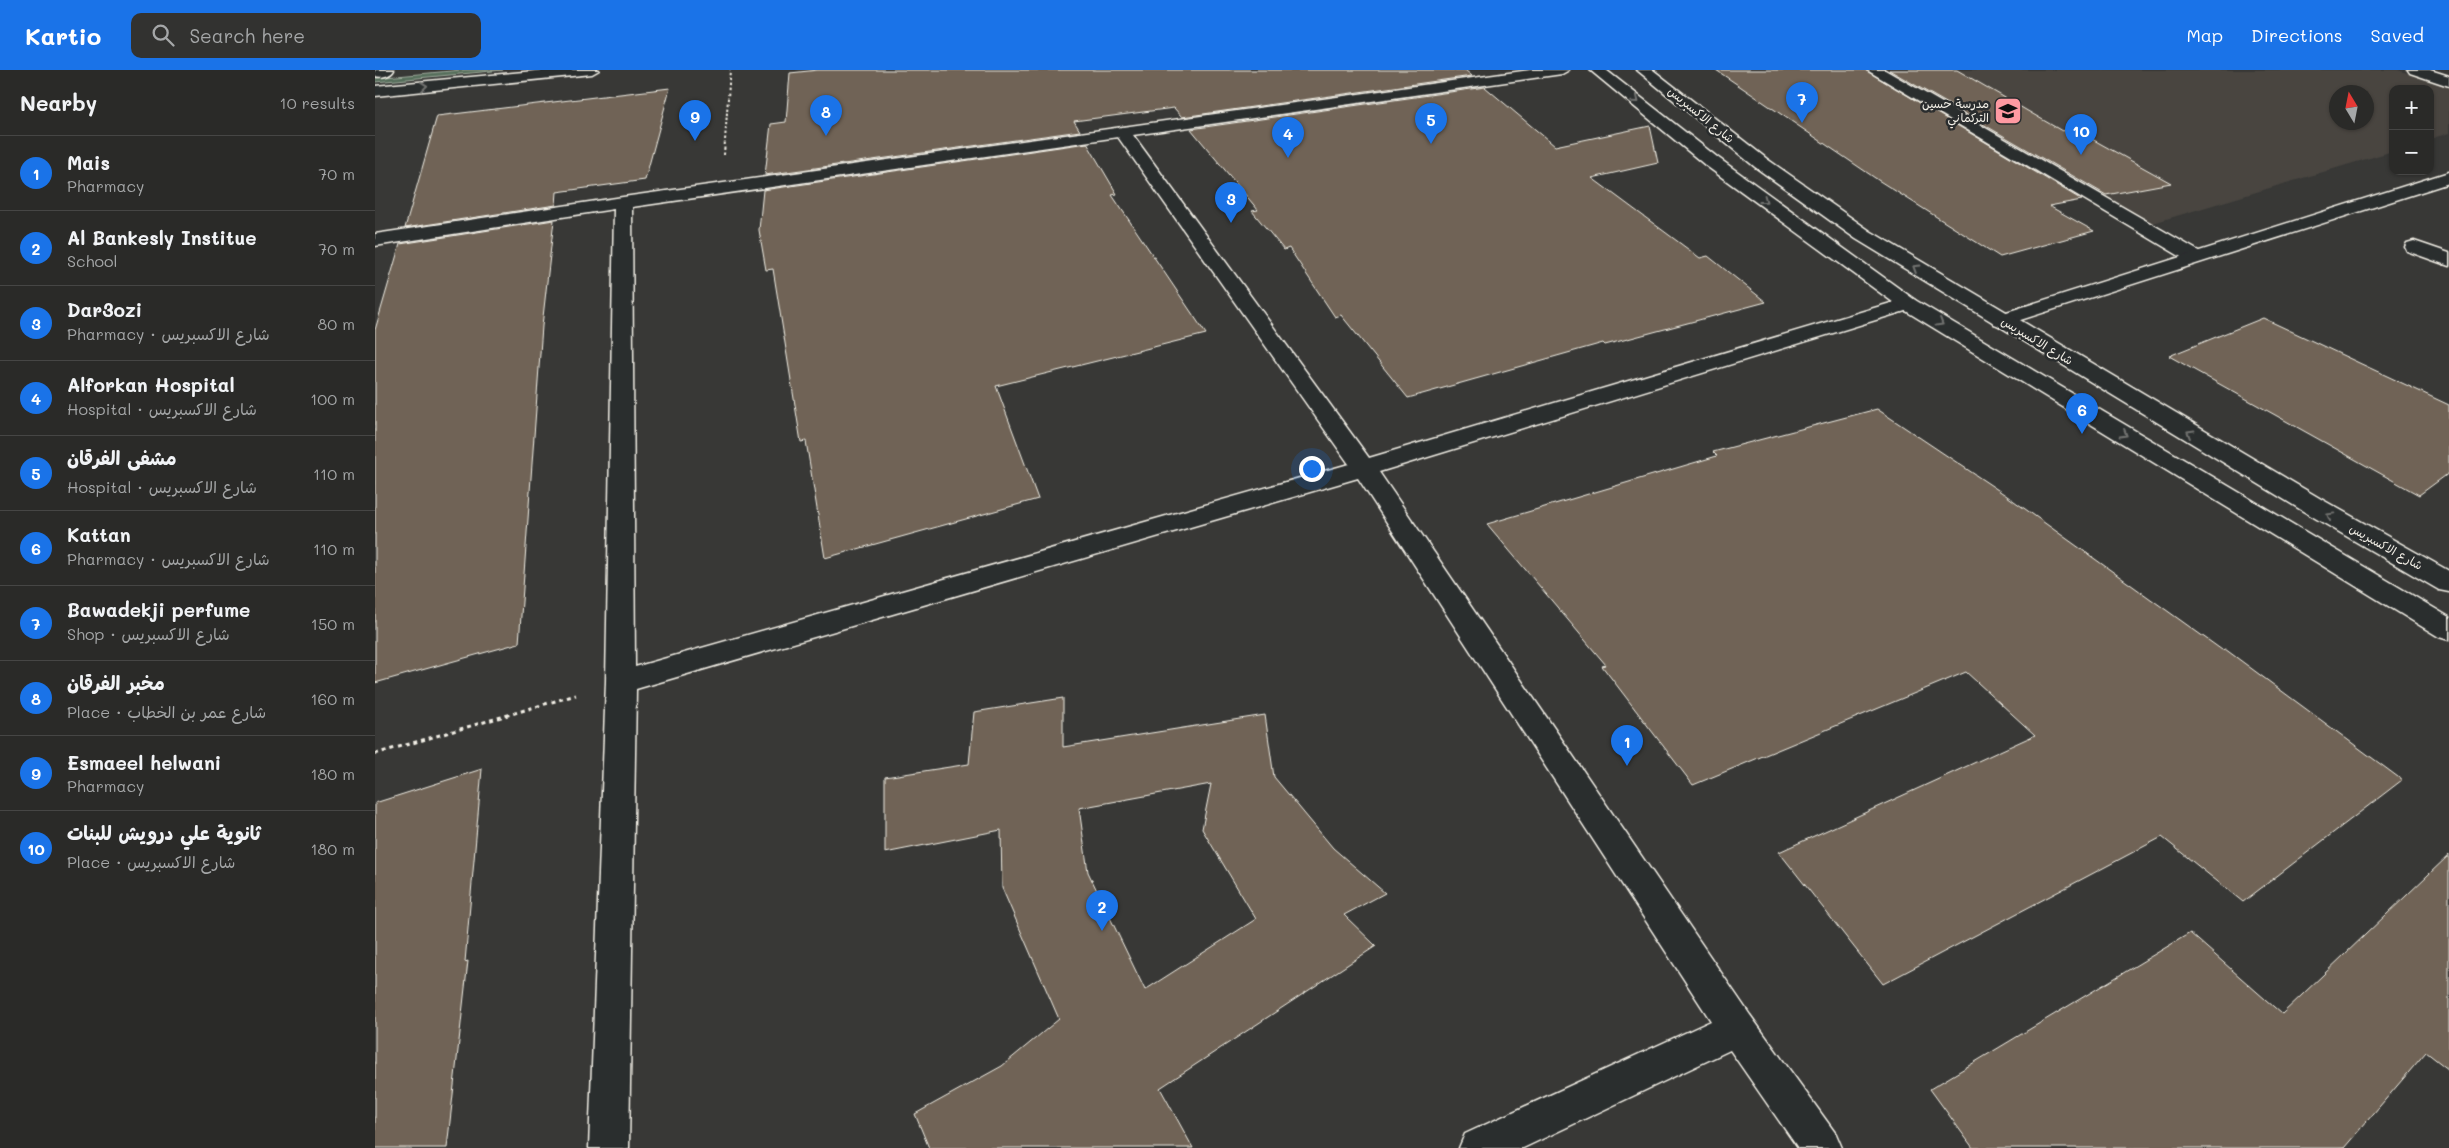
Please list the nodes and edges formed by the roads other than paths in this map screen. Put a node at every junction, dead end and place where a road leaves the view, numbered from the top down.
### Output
1 (592, 70) edge
2 (1562, 70) edge
3 (1597, 70) edge
4 (1644, 70) edge
5 (1873, 70) edge
6 (2415, 70) edge
7 (2449, 82) edge
8 (375, 91) edge
9 (1123, 132) junction
10 (2449, 177) edge
11 (623, 202) junction
12 (375, 240) edge
13 (2414, 246) dead end
14 (2195, 257) junction
15 (2449, 260) edge
16 (1908, 304) junction
17 (2001, 320) junction
18 (1364, 468) junction
19 (2449, 583) edge
20 (2449, 630) edge
21 (621, 682) junction
22 (1737, 1028) junction
23 (609, 1148) edge
24 (1479, 1148) edge
25 (1822, 1148) edge

8 -> 1 street
2 - 9 street
3 -> 16 street
17 -> 4 street, شارع الاكسبريس
5 - 14 street
6 - 7 street
9 - 11 street
9 - 18 street
10 - 14 street
11 - 12 street
11 - 21 street
13 - 15 street
14 - 17 street
16 - 18 street
16 -> 20 street
19 -> 17 street, شارع الاكسبريس
18 - 21 street
18 - 22 street
21 - 23 street
22 - 24 street
22 - 25 street

